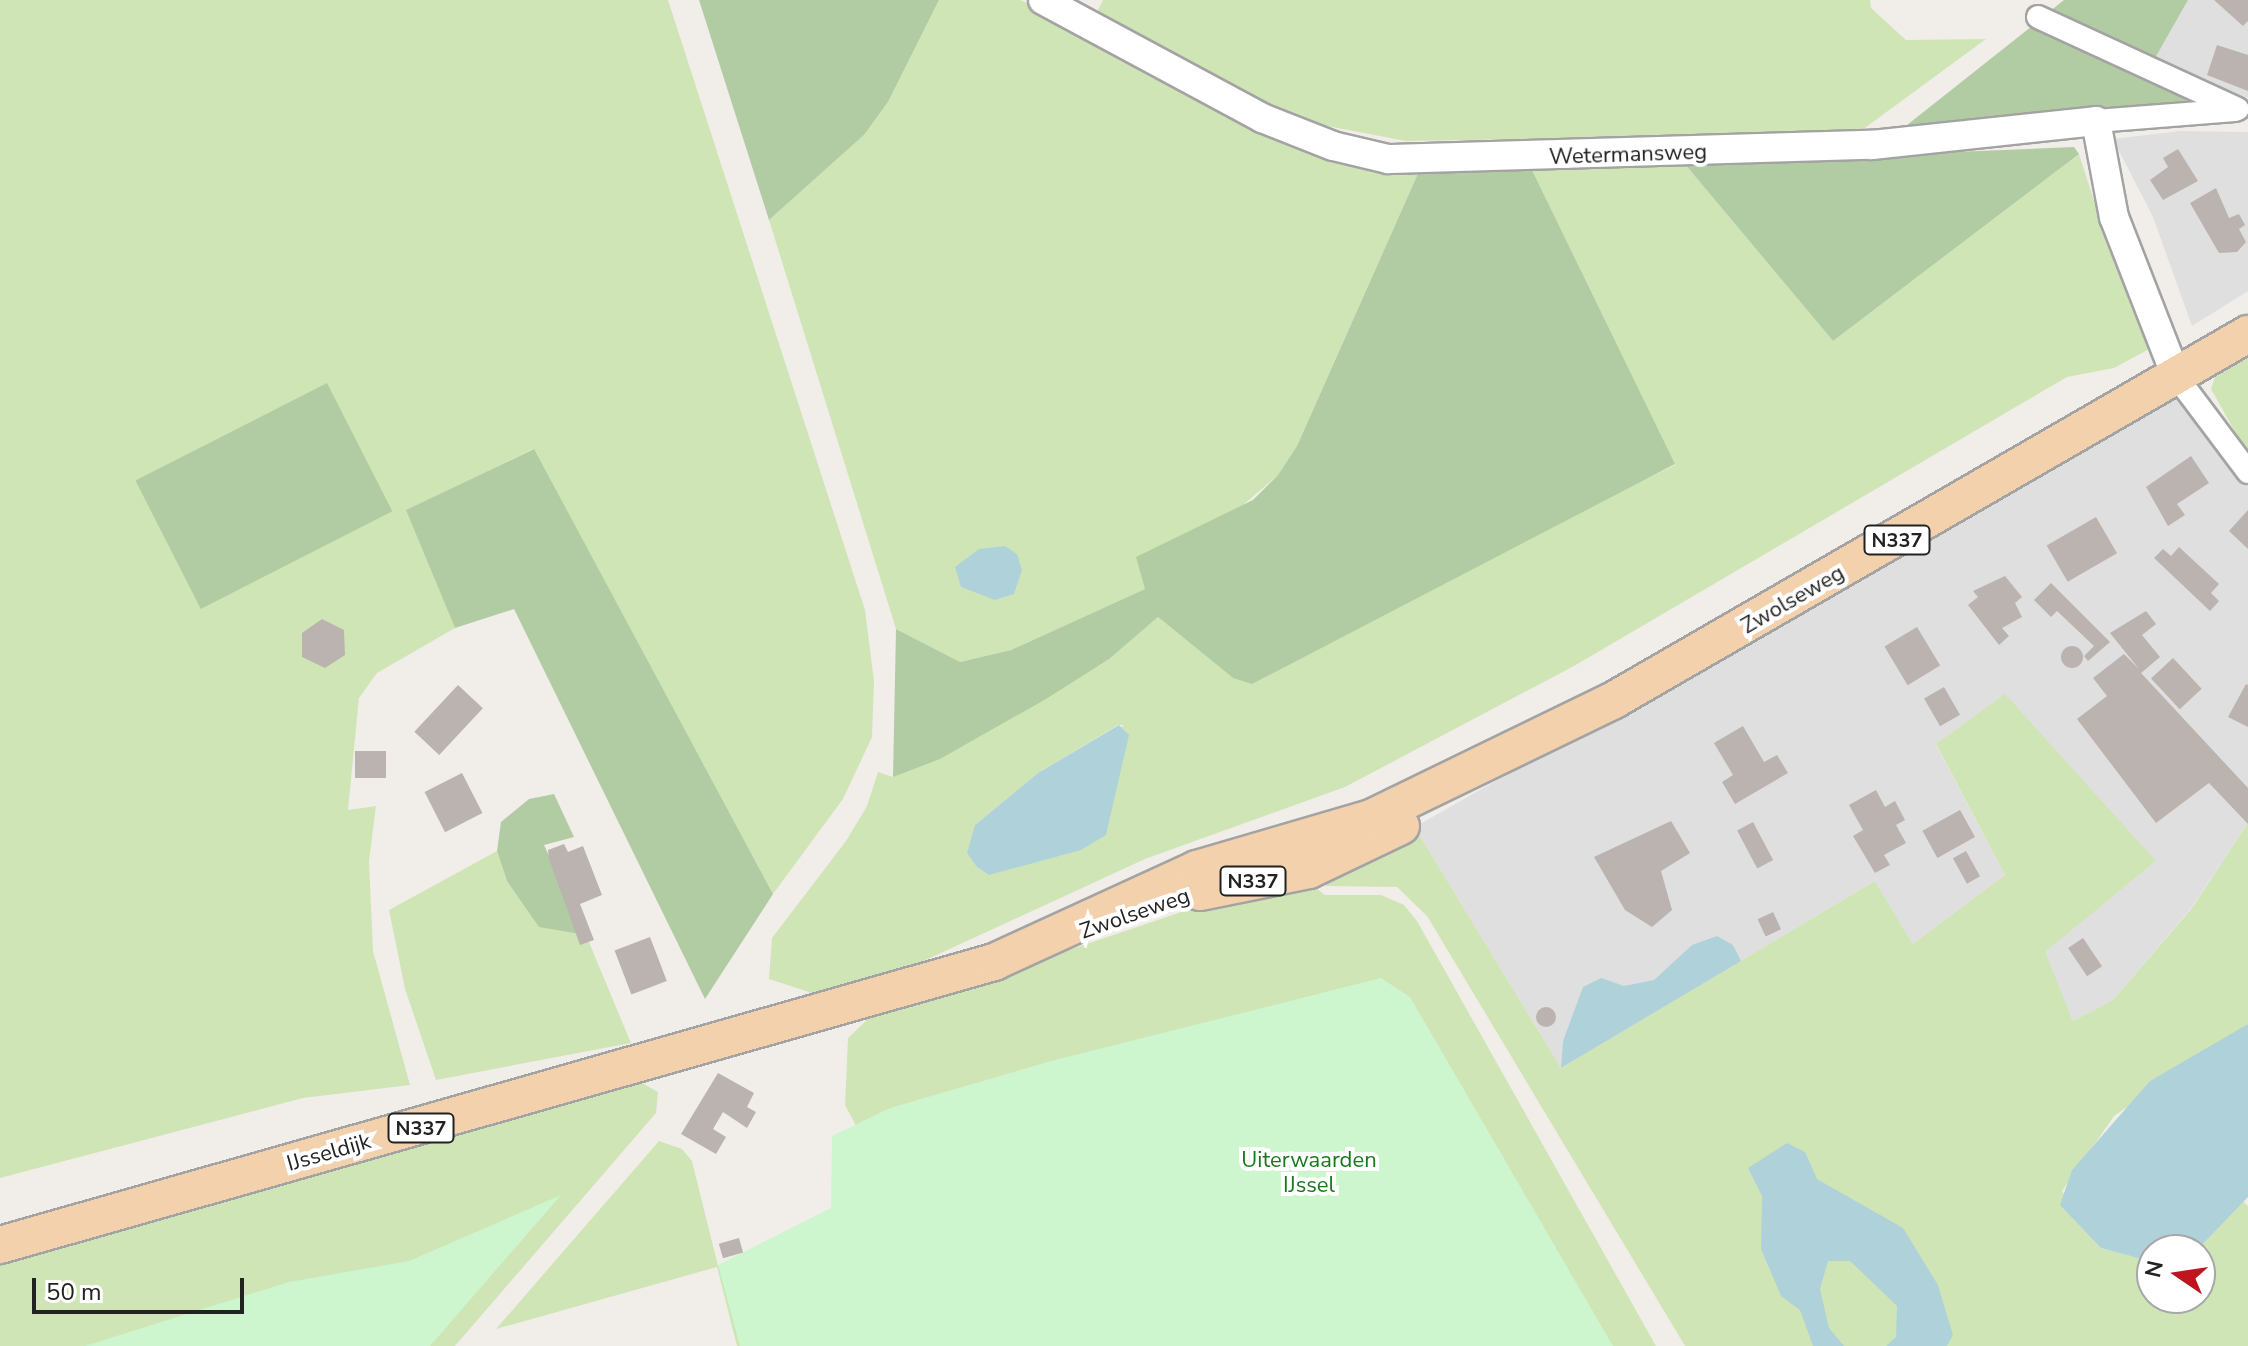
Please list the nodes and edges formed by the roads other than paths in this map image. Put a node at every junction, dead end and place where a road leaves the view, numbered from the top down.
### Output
1 (1043, 0) edge
2 (2038, 17) dead end
3 (2243, 109) edge
4 (2096, 121) junction
5 (2248, 334) edge
6 (2176, 376) junction
7 (2248, 472) edge
8 (841, 1007) joint
9 (0, 1245) edge

1 - 4 street, Wetermansweg
2 - 3 street
3 - 4 street, Wetermansweg
4 - 6 street
5 - 6 main road, Zwolseweg / N337
6 - 7 street
6 - 8 main road, Zwolseweg / N337
8 - 9 main road, IJsseldijk / N337

